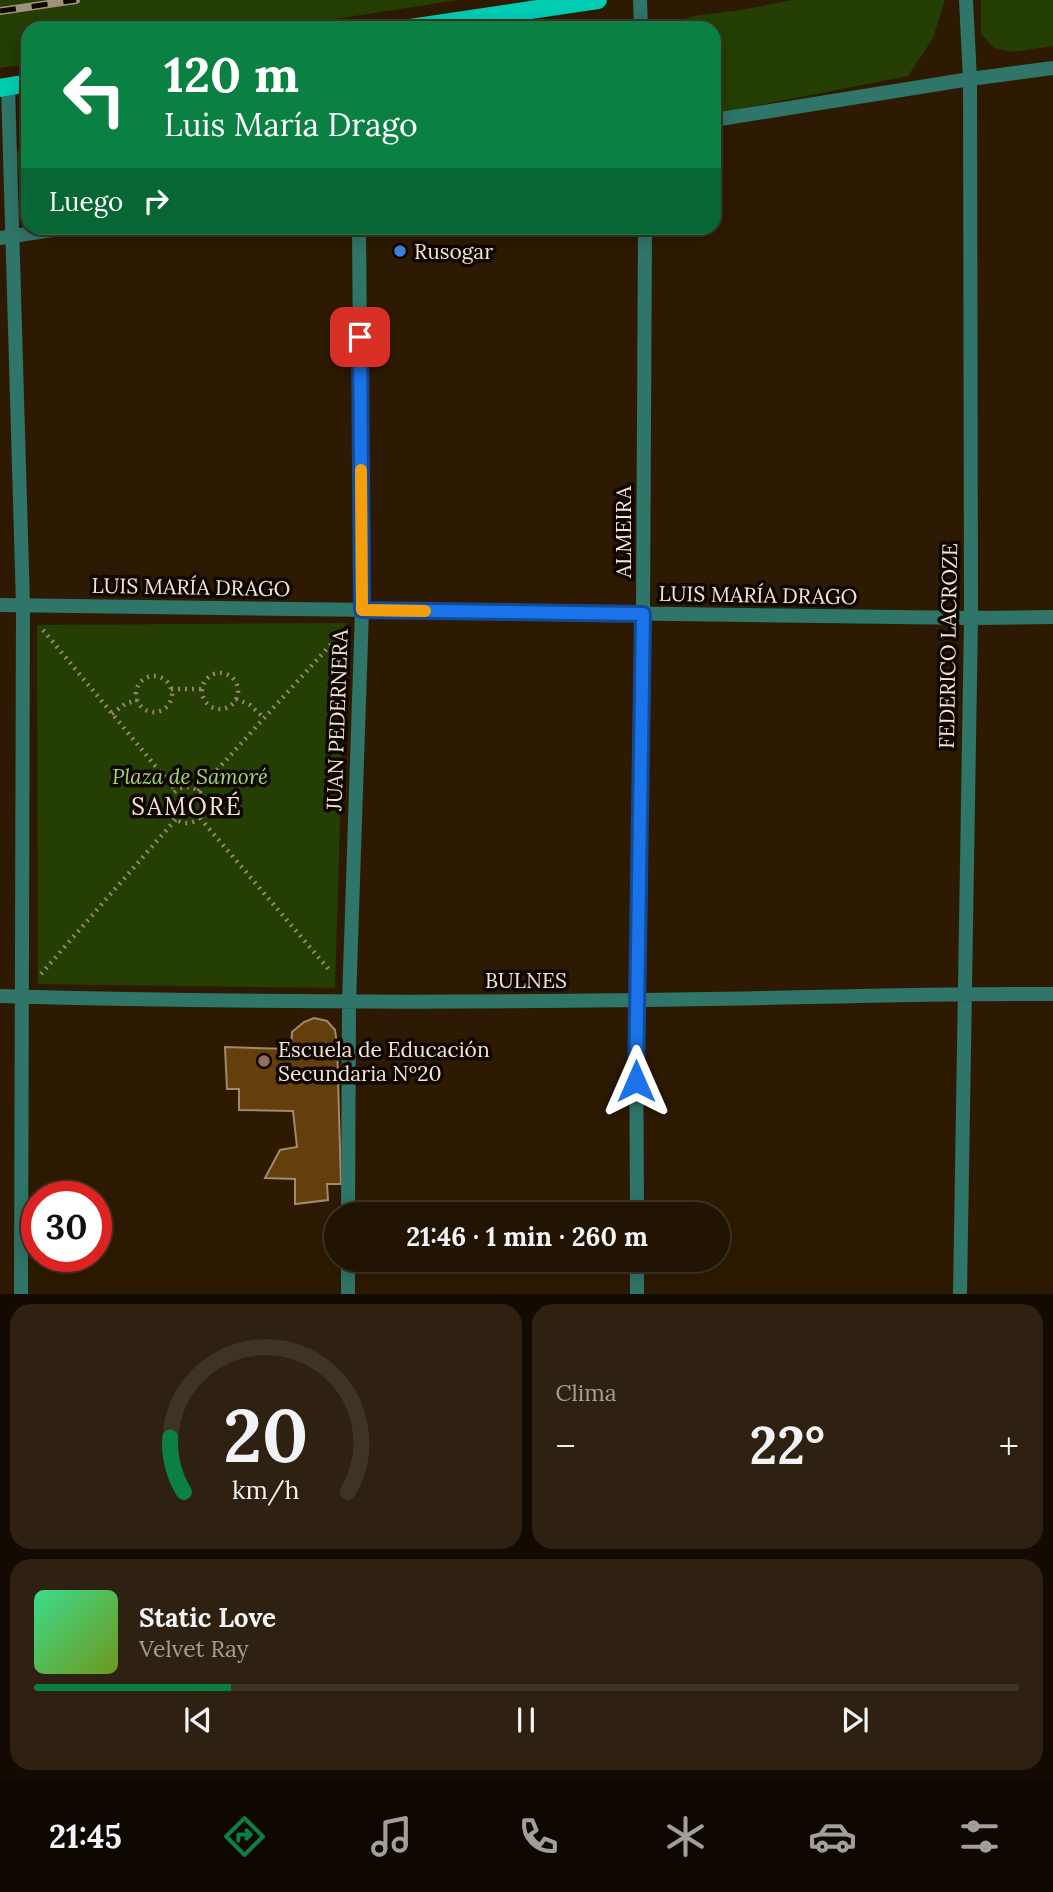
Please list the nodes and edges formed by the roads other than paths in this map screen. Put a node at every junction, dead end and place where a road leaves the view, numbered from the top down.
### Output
1 (598, 0) edge
2 (640, 0) edge
3 (966, 0) edge
4 (457, 21) edge
5 (641, 21) edge
6 (1053, 68) edge
7 (970, 79) junction
8 (4, 87) edge
9 (721, 119) edge
10 (359, 235) edge
11 (646, 235) edge
12 (5, 237) edge
13 (0, 605) edge
14 (23, 605) junction
15 (362, 610) junction
16 (643, 614) junction
17 (1053, 617) edge
18 (971, 618) junction
19 (963, 993) junction
20 (1053, 994) edge
21 (0, 996) edge
22 (22, 997) junction
23 (349, 998) junction
24 (636, 1000) junction
25 (348, 1202) edge
26 (637, 1202) edge
27 (348, 1272) edge
28 (637, 1272) edge
29 (21, 1293) edge
30 (348, 1293) edge
31 (637, 1293) edge
32 (960, 1293) edge

1 - 4 main road
2 - 5 street
3 - 7 street, FEDERICO LACROZE
6 - 7 street
7 - 9 street
7 - 18 street, FEDERICO LACROZE
8 - 12 street
10 - 15 street, JUAN PEDERNERA
11 - 16 street, ALMEIRA
12 - 14 street
13 - 14 street, LUIS MARÍA DRAGO
14 - 15 street, LUIS MARÍA DRAGO
14 - 22 street
15 - 16 street, LUIS MARÍA DRAGO
15 - 23 street, JUAN PEDERNERA
16 - 18 street, LUIS MARÍA DRAGO
16 - 24 street, ALMEIRA
17 - 18 street, LUIS MARÍA DRAGO
18 - 19 street, FEDERICO LACROZE
19 - 20 street, BULNES
19 - 24 street, BULNES
19 - 32 street, FEDERICO LACROZE
21 - 22 street, BULNES
22 - 23 street, BULNES
22 - 29 street
23 - 24 street, BULNES
23 - 25 street, JUAN PEDERNERA
24 - 26 street, ALMEIRA
27 - 30 street
28 - 31 street

